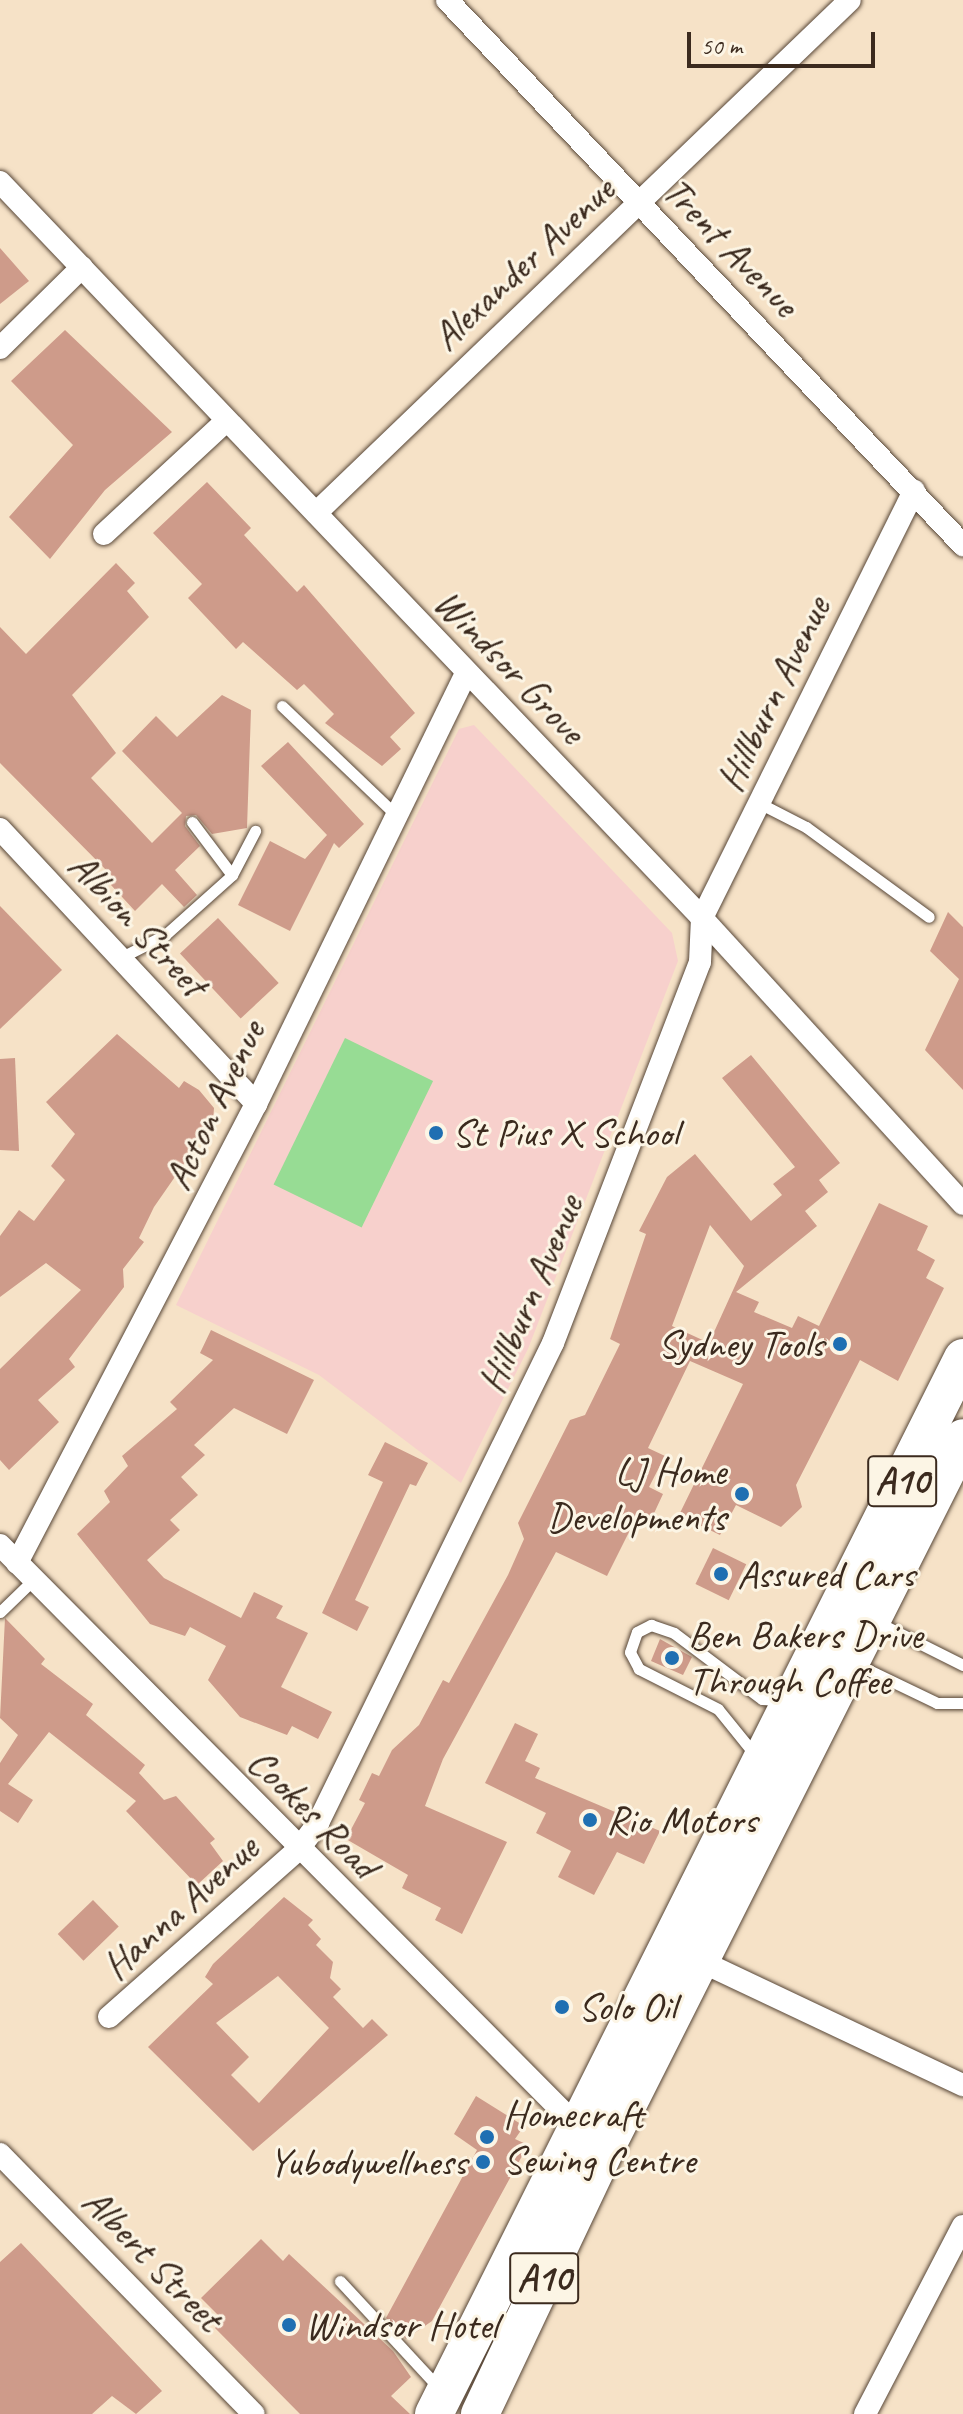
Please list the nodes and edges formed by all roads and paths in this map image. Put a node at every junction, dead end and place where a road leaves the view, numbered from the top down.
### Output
1 (447, 0) edge
2 (850, 0) edge
3 (0, 182) edge
4 (640, 203) junction
5 (82, 267) junction
6 (0, 348) edge
7 (226, 421) junction
8 (914, 491) junction
9 (316, 513) junction
10 (104, 534) dead end
11 (963, 545) edge
12 (466, 673) junction
13 (282, 706) dead end
14 (759, 803) junction
15 (396, 815) junction
16 (192, 822) dead end
17 (0, 829) edge
18 (255, 831) dead end
19 (232, 875) junction
20 (929, 917) dead end
21 (702, 918) junction
22 (120, 958) junction
23 (256, 1104) junction
24 (963, 1204) edge
25 (963, 1358) edge
26 (963, 1438) edge
27 (0, 1545) edge
28 (25, 1572) junction
29 (856, 1611) junction
30 (0, 1612) edge
31 (834, 1654) junction
32 (963, 1665) edge
33 (792, 1700) junction
34 (963, 1703) edge
35 (761, 1764) junction
36 (298, 1850) junction
37 (684, 1953) junction
38 (109, 2017) dead end
39 (963, 2085) edge
40 (593, 2135) junction
41 (0, 2154) edge
42 (963, 2226) edge
43 (340, 2281) dead end
44 (439, 2405) edge
45 (254, 2414) edge
46 (480, 2414) edge
47 (865, 2414) edge

1 - 4 street, Trent Avenue
2 - 4 street, Alexander Avenue
3 - 5 street, Windsor Grove
4 - 8 street, Trent Avenue
4 - 9 street, Alexander Avenue
5 - 6 street
5 - 7 street, Windsor Grove
7 - 9 street, Windsor Grove
7 - 10 street
8 - 11 street, Trent Avenue
8 - 14 street, Hillburn Avenue
9 - 12 street, Windsor Grove
12 - 15 street, Acton Avenue
12 - 21 street, Windsor Grove
13 - 15 lane
14 - 20 lane
14 - 21 street, Hillburn Avenue
15 - 23 street, Acton Avenue
16 - 19 lane
17 - 22 street, Albion Street
18 - 19 lane
19 - 22 lane
21 - 24 street, Windsor Grove
21 - 36 street, Hillburn Avenue
22 - 23 street, Albion Street
23 - 28 street, Acton Avenue
25 - 29 highway, A10
26 - 29 highway, A10
27 - 28 street, Cookes Road
28 - 30 lane
28 - 36 street, Cookes Road
29 - 31 highway, A10
29 - 32 lane
31 - 33 highway, A10
31 - 34 lane
31 - 37 highway, A10
33 - 35 highway, A10
33 - 35 lane
35 - 37 highway, A10
36 - 38 street, Hanna Avenue
36 - 40 street, Cookes Road
37 - 39 street
37 - 40 highway, A10
40 - 44 highway, A10
40 - 46 highway, A10
41 - 45 street, Albert Street
42 - 47 street
43 - 44 lane

